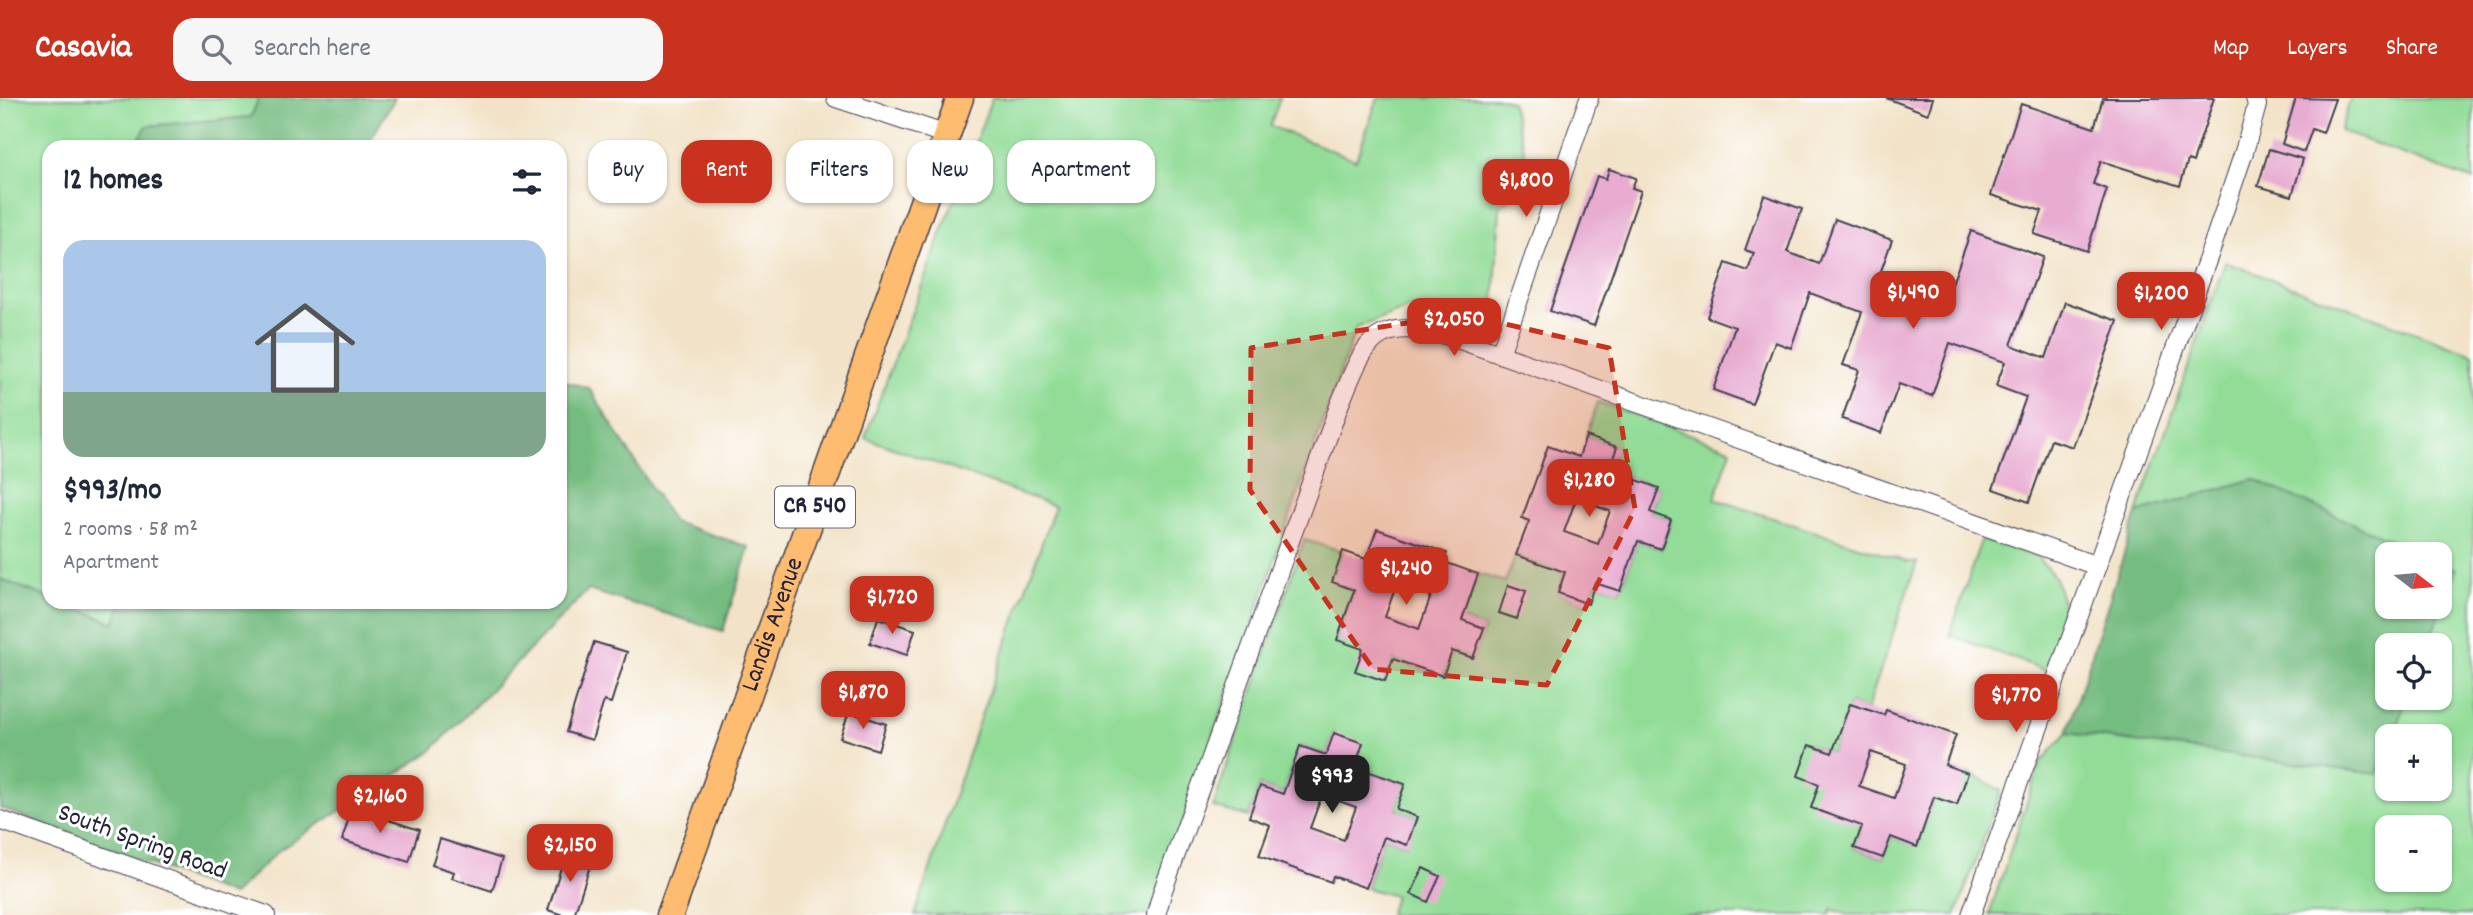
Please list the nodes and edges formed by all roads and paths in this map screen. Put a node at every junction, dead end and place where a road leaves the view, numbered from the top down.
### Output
1 (836, 98) edge
2 (960, 98) edge
3 (1589, 98) edge
4 (2255, 98) edge
5 (947, 135) junction
6 (1500, 354) junction
7 (2097, 566) junction
8 (0, 820) edge
9 (266, 915) edge
10 (670, 915) edge
11 (1156, 915) edge
12 (1971, 915) edge

1 - 5 street
2 - 5 main road, Landis Avenue / CR 540
3 - 6 street
4 - 7 street
5 - 10 main road, Landis Avenue / CR 540
6 - 7 street
6 - 11 street
7 - 12 street
8 - 9 street, South Spring Road

